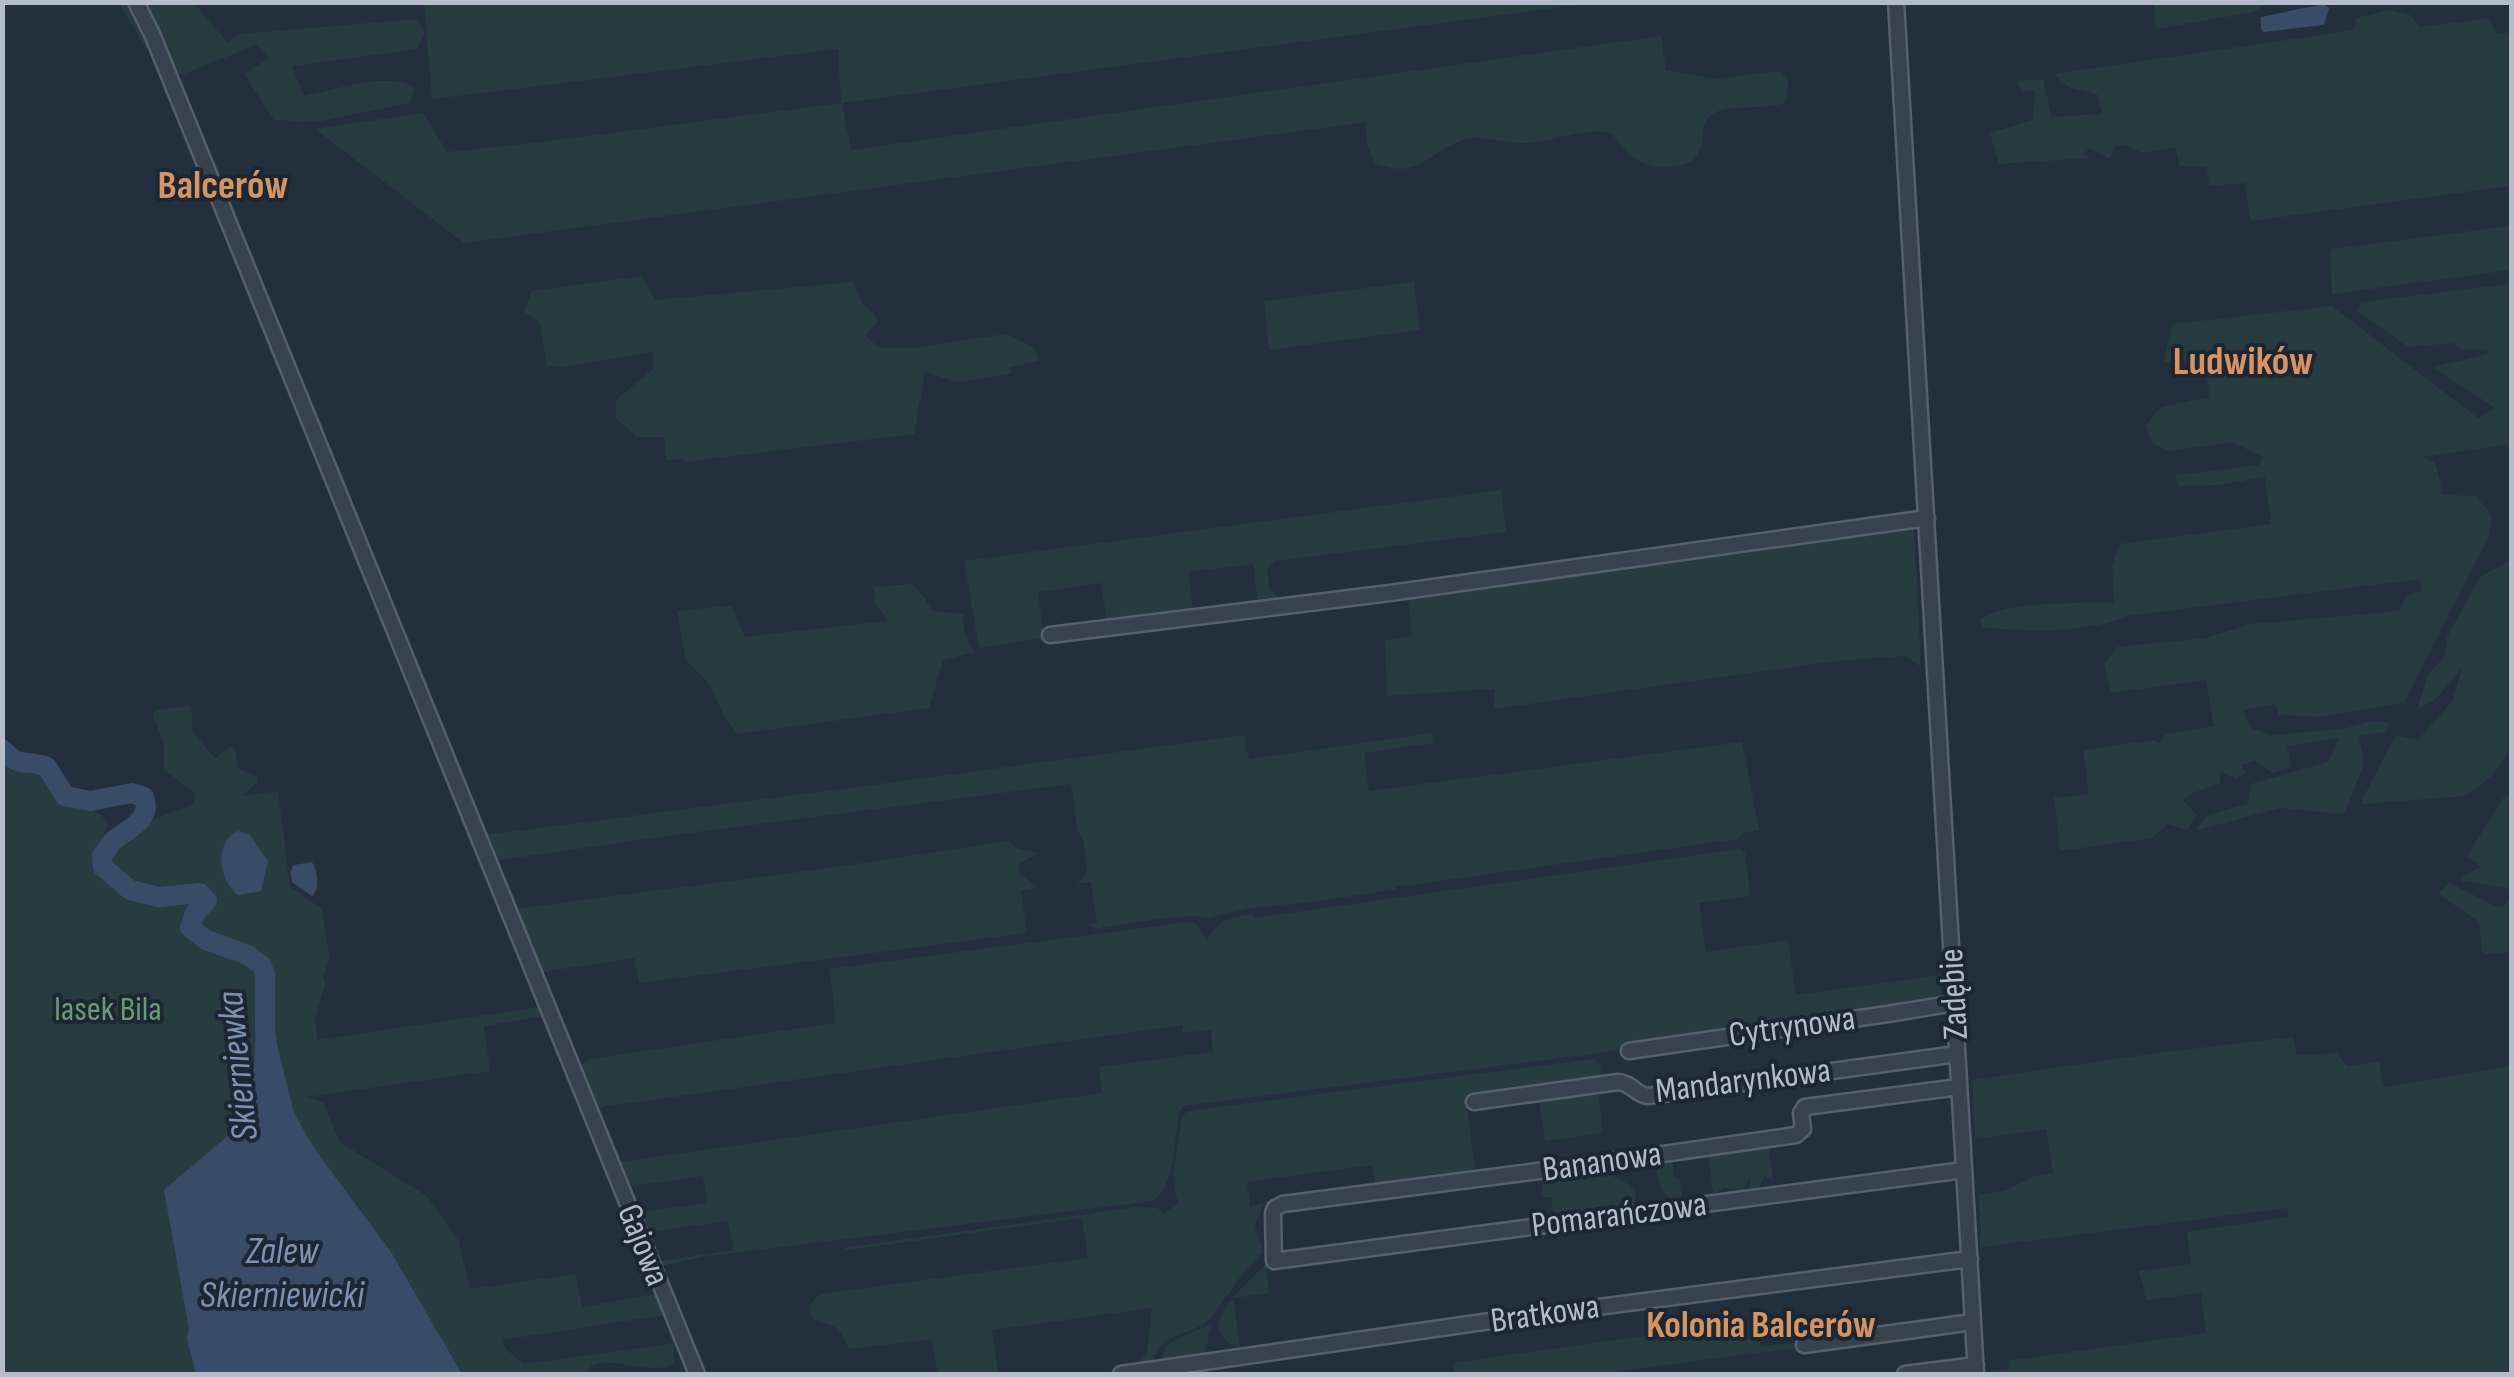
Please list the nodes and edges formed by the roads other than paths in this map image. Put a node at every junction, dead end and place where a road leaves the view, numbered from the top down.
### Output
1 (136, 2) edge
2 (1896, 2) edge
3 (1927, 518) junction
4 (1050, 635) dead end
5 (1954, 1003) junction
6 (1629, 1051) dead end
7 (1958, 1054) junction
8 (1959, 1087) junction
9 (1474, 1102) dead end
10 (1964, 1170) junction
11 (1970, 1259) junction
12 (1274, 1260) joint
13 (1973, 1322) junction
14 (1804, 1345) dead end
15 (1976, 1370) edge
16 (697, 1374) edge
17 (1121, 1374) edge
18 (1905, 1374) edge

1 - 16 street, Gajowa
2 - 3 street, Zadębie
3 - 4 street
3 - 5 street, Zadębie
5 - 6 street, Cytrynowa
5 - 7 street, Zadębie
7 - 8 street, Zadębie
7 - 9 street, Mandarynkowa
8 - 10 street, Zadębie
8 - 12 street, Bananowa
10 - 11 street, Zadębie
10 - 12 street, Pomarańczowa
11 - 13 street, Zadębie
11 - 17 street, Bratkowa
13 - 14 street
13 - 15 street, Zadębie
15 - 18 street

